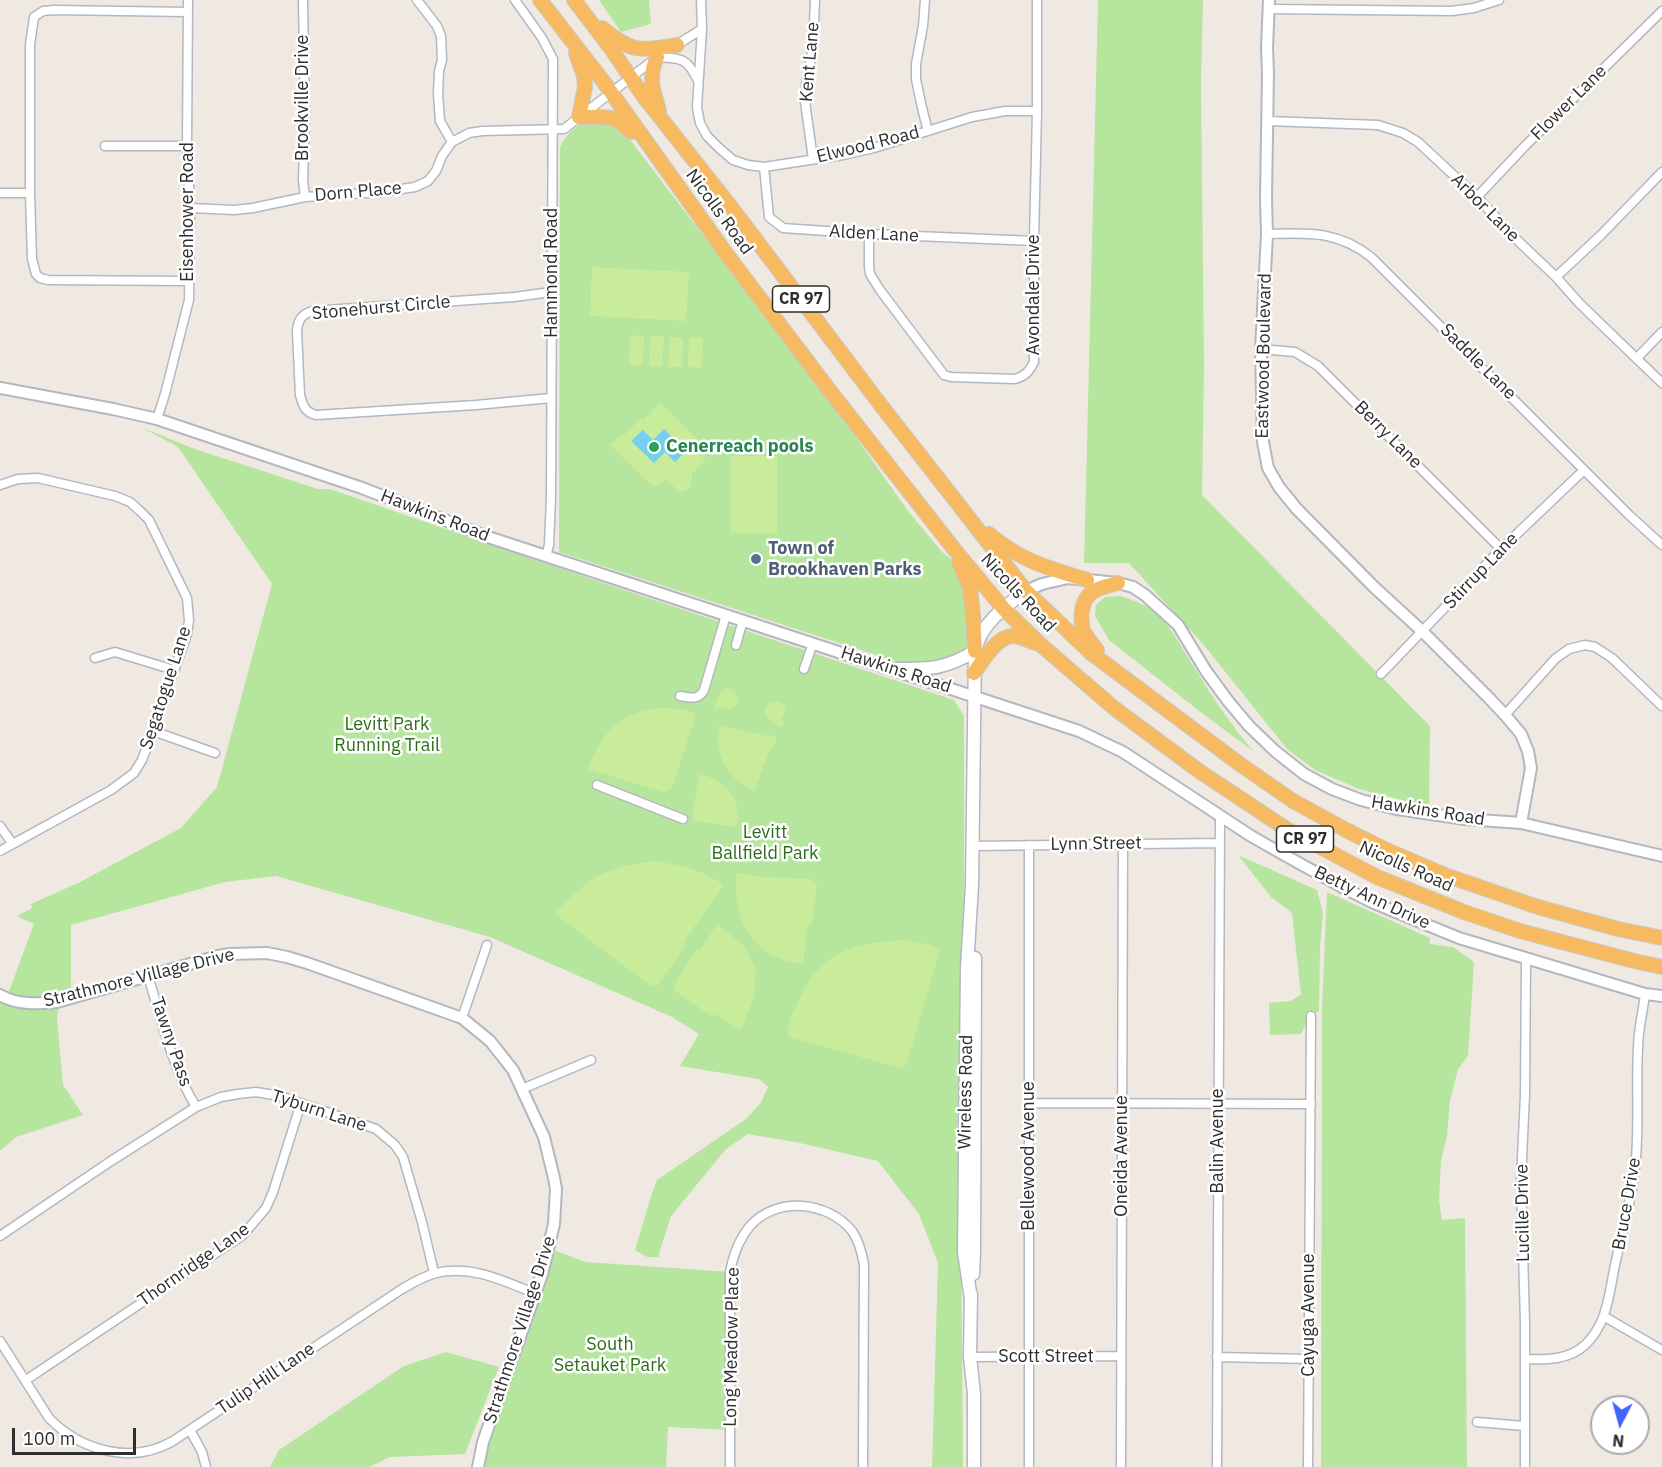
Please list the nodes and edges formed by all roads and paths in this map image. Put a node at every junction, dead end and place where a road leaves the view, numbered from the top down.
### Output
1 (188, 0) edge
2 (303, 0) edge
3 (417, 0) edge
4 (515, 0) edge
5 (540, 0) edge
6 (701, 0) edge
7 (815, 0) edge
8 (925, 0) edge
9 (1037, 0) edge
10 (1499, 0) edge
11 (1269, 4) edge
12 (578, 5) edge
13 (1662, 11) edge
14 (188, 12) junction
15 (702, 29) junction
16 (569, 37) junction
17 (677, 45) junction
18 (657, 57) junction
19 (630, 77) junction
20 (698, 81) junction
21 (611, 93) junction
22 (1037, 111) junction
23 (579, 117) junction
24 (662, 118) junction
25 (1267, 121) junction
26 (553, 130) junction
27 (928, 131) junction
28 (452, 142) junction
29 (105, 146) dead end
30 (187, 146) junction
31 (657, 156) junction
32 (813, 159) junction
33 (764, 167) junction
34 (1662, 172) edge
35 (0, 193) edge
36 (30, 194) junction
37 (305, 197) junction
38 (1477, 197) junction
39 (190, 208) junction
40 (870, 234) junction
41 (1267, 234) junction
42 (1034, 241) junction
43 (1556, 277) junction
44 (188, 281) junction
45 (551, 292) junction
46 (1662, 332) edge
47 (1261, 349) junction
48 (1637, 358) junction
49 (1662, 383) edge
50 (0, 388) edge
51 (551, 398) junction
52 (157, 419) junction
53 (1584, 470) junction
54 (0, 485) edge
55 (972, 520) junction
56 (1662, 545) edge
57 (954, 549) junction
58 (1501, 549) junction
59 (546, 556) junction
60 (1087, 579) junction
61 (1118, 583) junction
62 (1026, 591) junction
63 (1003, 608) junction
64 (726, 615) junction
65 (743, 620) junction
66 (1422, 631) junction
67 (813, 643) junction
68 (736, 645) dead end
69 (1041, 645) junction
70 (975, 651) junction
71 (95, 658) dead end
72 (1106, 664) junction
73 (804, 669) dead end
74 (892, 669) junction
75 (174, 670) junction
76 (974, 673) junction
77 (1381, 674) dead end
78 (973, 695) junction
79 (680, 696) dead end
80 (1662, 706) edge
81 (1505, 715) junction
82 (153, 731) junction
83 (215, 753) dead end
84 (597, 785) dead end
85 (1220, 816) junction
86 (683, 819) dead end
87 (1521, 822) junction
88 (0, 826) edge
89 (12, 843) junction
90 (1220, 843) junction
91 (1123, 844) junction
92 (1029, 845) junction
93 (973, 846) junction
94 (0, 850) edge
95 (1662, 856) edge
96 (1662, 938) edge
97 (487, 945) dead end
98 (1526, 959) junction
99 (1662, 967) edge
100 (148, 976) junction
101 (1646, 994) junction
102 (0, 995) edge
103 (1662, 996) edge
104 (1311, 1016) dead end
105 (462, 1017) junction
106 (591, 1060) dead end
107 (522, 1089) junction
108 (301, 1103) junction
109 (1029, 1103) junction
110 (1123, 1103) junction
111 (1219, 1104) junction
112 (1311, 1104) junction
113 (196, 1107) junction
114 (0, 1236) edge
115 (434, 1274) junction
116 (534, 1293) junction
117 (1605, 1317) junction
118 (0, 1341) edge
119 (1662, 1350) edge
120 (1029, 1356) junction
121 (1121, 1356) junction
122 (970, 1357) junction
123 (1217, 1357) junction
124 (1309, 1359) junction
125 (1525, 1359) junction
126 (26, 1380) junction
127 (1477, 1422) dead end
128 (1524, 1426) junction
129 (190, 1430) junction
130 (206, 1467) edge
131 (478, 1467) edge
132 (730, 1467) edge
133 (863, 1467) edge
134 (965, 1467) edge
135 (974, 1467) edge
136 (1029, 1467) edge
137 (1121, 1467) edge
138 (1217, 1467) edge
139 (1308, 1467) edge
140 (1525, 1467) edge

1 - 14 street, Eisenhower Road
2 - 37 street, Brookville Drive
3 - 28 street
4 - 26 street, Hammond Road
5 - 16 highway, Nicolls Road / CR 97
6 - 15 street
7 - 32 street, Kent Lane
8 - 27 street
9 - 22 street, Avondale Drive
10 - 11 street
11 - 25 street, Eastwood Boulevard
12 - 17 highway
12 - 19 highway, Nicolls Road / CR 97
13 - 38 street, Flower Lane
14 - 30 street, Eisenhower Road
14 - 36 street
15 - 17 street
15 - 20 street
16 - 21 highway, Nicolls Road / CR 97
16 - 23 highway
17 - 18 street
18 - 19 street
18 - 20 street
18 - 24 highway
19 - 21 street
19 - 24 highway, Nicolls Road / CR 97
20 - 33 street, Elwood Road
21 - 23 street
21 - 31 highway, Nicolls Road / CR 97
22 - 27 street, Elwood Road
22 - 42 street, Avondale Drive
23 - 26 street
23 - 31 highway
24 - 55 highway, Nicolls Road / CR 97
25 - 38 street, Arbor Lane
25 - 41 street, Eastwood Boulevard
26 - 28 street
26 - 45 street, Hammond Road
27 - 32 street, Elwood Road
28 - 37 street, Dorn Place
29 - 30 street
30 - 39 street, Eisenhower Road
31 - 57 highway, Nicolls Road / CR 97
32 - 33 street, Elwood Road
33 - 40 street, Alden Lane
34 - 43 street
35 - 36 street
36 - 44 street
37 - 39 street, Dorn Place
38 - 43 street, Arbor Lane
39 - 44 street, Eisenhower Road
40 - 42 street, Alden Lane
40 - 42 street, Avondale Drive
41 - 47 street, Eastwood Boulevard
41 - 53 street, Saddle Lane
43 - 48 street, Arbor Lane
44 - 52 street, Eisenhower Road
45 - 51 street, Hammond Road
45 - 51 street, Stonehurst Circle
46 - 48 street
47 - 58 street, Berry Lane
47 - 66 street, Eastwood Boulevard
48 - 49 street, Arbor Lane
50 - 52 street, Hawkins Road
51 - 59 street, Hammond Road
52 - 59 street, Hawkins Road
53 - 56 street, Saddle Lane
53 - 58 street, Stirrup Lane
54 - 75 street, Segatogue Lane
55 - 60 highway
55 - 62 highway, Nicolls Road / CR 97
57 - 63 highway, Nicolls Road / CR 97
57 - 70 highway
58 - 66 street, Stirrup Lane
59 - 64 street, Hawkins Road
60 - 61 street, Hawkins Road
60 - 62 street, Hawkins Road
61 - 72 highway
61 - 87 street, Hawkins Road
62 - 63 main road, Hawkins Road
62 - 72 highway, Nicolls Road / CR 97
63 - 69 highway, Nicolls Road / CR 97
63 - 70 main road, Hawkins Road
64 - 65 street, Hawkins Road
64 - 79 street
65 - 67 street, Hawkins Road
65 - 68 street
66 - 77 street, Stirrup Lane
66 - 81 street, Eastwood Boulevard
67 - 73 street
67 - 74 street, Hawkins Road
69 - 76 highway
69 - 99 highway, Nicolls Road / CR 97
70 - 74 main road
70 - 76 main road, Hawkins Road
71 - 75 street
72 - 96 highway, Nicolls Road / CR 97
74 - 78 street, Hawkins Road
75 - 82 street, Segatogue Lane
76 - 78 main road, Hawkins Road
78 - 85 street, Betty Ann Drive
78 - 93 main road, Wireless Road
80 - 81 street
81 - 87 street, Eastwood Boulevard
82 - 83 street
82 - 89 street, Segatogue Lane
84 - 86 street
85 - 90 street, Balin Avenue
85 - 98 street, Betty Ann Drive
87 - 95 street, Hawkins Road
88 - 89 street
89 - 94 street, Segatogue Lane
90 - 91 street, Lynn Street
90 - 111 street, Balin Avenue
91 - 92 street, Lynn Street
91 - 110 street, Oneida Avenue
92 - 93 street, Lynn Street
92 - 109 street, Bellewood Avenue
93 - 122 main road, Wireless Road
97 - 105 street
98 - 101 street, Betty Ann Drive
98 - 125 street, Lucille Drive
100 - 102 street, Strathmore Village Drive
100 - 105 street, Strathmore Village Drive
100 - 113 street, Tawny Pass
101 - 103 street, Betty Ann Drive
101 - 117 street, Bruce Drive
104 - 112 street
105 - 107 street, Strathmore Village Drive
106 - 107 street
107 - 116 street, Strathmore Village Drive
108 - 113 street, Tyburn Lane
108 - 115 street, Tyburn Lane
108 - 126 street, Thornridge Lane
109 - 110 street
109 - 120 street, Bellewood Avenue
110 - 111 street
110 - 121 street, Oneida Avenue
111 - 112 street
111 - 123 street, Balin Avenue
112 - 124 street, Cayuga Avenue
113 - 114 street, Tyburn Lane
115 - 116 street, Tulip Hill Lane
115 - 129 street, Tulip Hill Lane
116 - 131 street, Strathmore Village Drive
117 - 119 street
117 - 125 street, Bruce Drive
118 - 126 street, Tulip Hill Lane
120 - 121 street, Scott Street
120 - 122 street, Scott Street
120 - 136 street, Bellewood Avenue
121 - 137 street, Oneida Avenue
122 - 134 main road, Wireless Road
122 - 135 main road, Wireless Road
123 - 124 street
123 - 138 street, Balin Avenue
124 - 139 street, Cayuga Avenue
125 - 128 street, Lucille Drive
126 - 129 street, Tulip Hill Lane
127 - 128 street
128 - 140 street, Lucille Drive
129 - 130 street
132 - 133 street, Long Meadow Place

